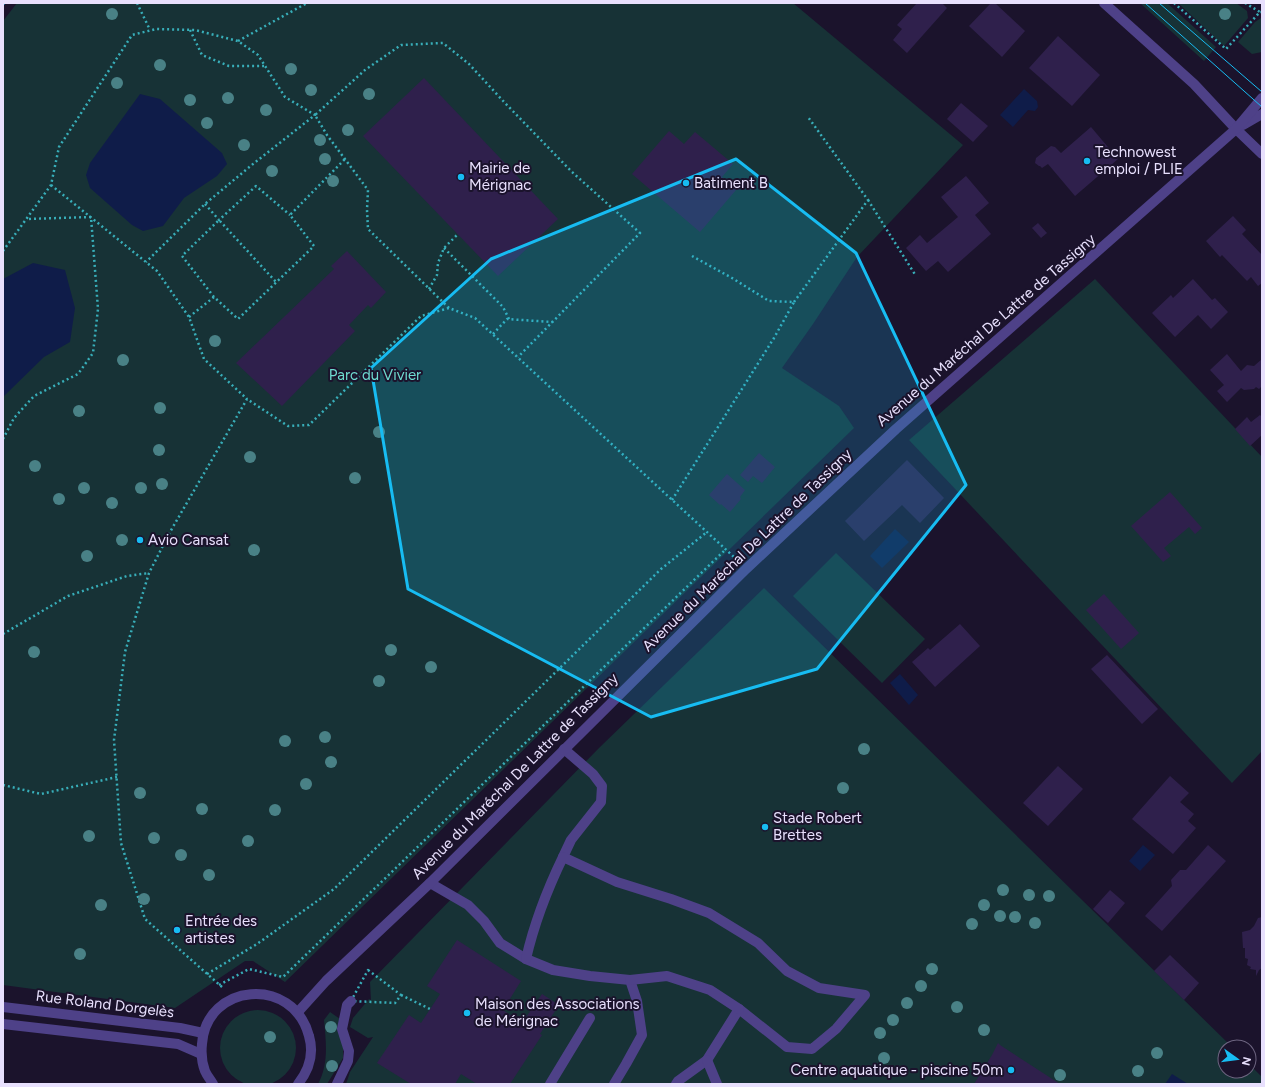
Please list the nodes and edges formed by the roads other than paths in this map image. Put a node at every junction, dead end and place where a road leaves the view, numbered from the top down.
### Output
1 (1104, 3) edge
2 (1262, 98) edge
3 (1262, 114) edge
4 (1236, 130) junction
5 (1262, 154) edge
6 (564, 749) junction
7 (563, 857) junction
8 (430, 883) junction
9 (526, 959) junction
10 (630, 980) junction
11 (351, 1001) road end
12 (3, 1007) edge
13 (739, 1009) junction
14 (298, 1012) junction
15 (590, 1018) dead end
16 (3, 1024) edge
17 (203, 1033) junction
18 (201, 1054) junction
19 (707, 1060) junction
20 (213, 1084) edge
21 (298, 1084) edge
22 (336, 1084) edge
23 (550, 1084) edge
24 (614, 1084) edge
25 (676, 1084) edge
26 (717, 1084) edge

1 - 4 street
2 - 4 street
3 - 4 street
4 - 5 street
4 - 6 street, Avenue du Maréchal De Lattre de Tassigny
6 - 7 street
6 - 8 street, Avenue du Maréchal De Lattre de Tassigny
7 - 9 street
7 - 13 street
8 - 9 street
8 - 14 street, Avenue du Maréchal De Lattre de Tassigny
9 - 10 street
10 - 13 street
10 - 24 street
11 - 22 street
12 - 17 street, Rue Roland Dorgelès
13 - 19 street
14 - 17 street
14 - 21 street
15 - 23 street
16 - 18 street, Rue Roland Dorgelès
17 - 18 street
18 - 20 street
19 - 25 street
19 - 26 street

